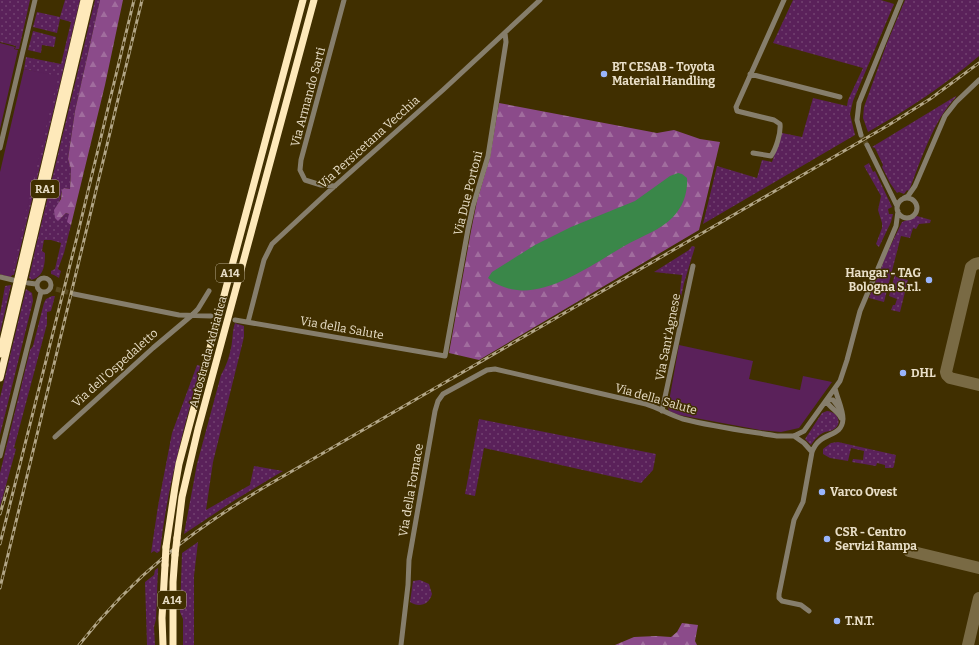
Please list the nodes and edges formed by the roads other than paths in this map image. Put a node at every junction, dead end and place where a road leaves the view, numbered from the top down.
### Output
1 (35, 0) edge
2 (84, 0) edge
3 (90, 0) edge
4 (304, 0) edge
5 (314, 0) edge
6 (344, 0) edge
7 (540, 0) edge
8 (784, 0) edge
9 (901, 0) edge
10 (505, 33) junction
11 (750, 74) junction
12 (979, 80) edge
13 (840, 97) dead end
14 (861, 135) tunnel mouth
15 (867, 145) tunnel mouth
16 (0, 148) edge
17 (753, 154) dead end
18 (322, 186) junction
19 (335, 186) junction
20 (915, 186) junction
21 (327, 193) junction
22 (892, 193) junction
23 (903, 199) junction
24 (914, 201) junction
25 (898, 208) junction
26 (908, 218) junction
27 (896, 226) junction
28 (693, 266) dead end
29 (0, 277) edge
30 (13, 280) dead end
31 (28, 283) dead end
32 (36, 284) junction
33 (209, 291) dead end
34 (41, 292) junction
35 (74, 294) tunnel mouth
36 (191, 316) junction
37 (211, 316) dead end
38 (235, 320) dead end
39 (248, 322) junction
40 (0, 354) edge
41 (445, 356) joint
42 (491, 369) joint
43 (0, 378) edge
44 (835, 388) junction
45 (827, 400) junction
46 (841, 410) junction
47 (662, 411) junction
48 (842, 423) junction
49 (794, 436) junction
50 (55, 437) dead end
51 (812, 452) junction
52 (0, 456) edge
53 (809, 611) dead end
54 (163, 645) edge
55 (173, 645) edge
56 (401, 645) edge

1 - 16 street
2 - 40 highway, RA1
3 - 43 highway, RA1
4 - 54 highway, Autostrada Adriatica / A14, bridge
5 - 55 highway, Autostrada Adriatica / A14, bridge
6 - 18 street, Via Armando Sarti
7 - 10 street, Via Persicetana Vecchia
8 - 11 street
9 - 14 street
10 - 19 street, Via Persicetana Vecchia
10 - 41 street, Via Due Portoni
11 - 13 street
11 - 17 street
12 - 20 street
15 - 22 street
18 - 19 street, Via Armando Sarti
18 - 21 street
19 - 21 street, Via Persicetana Vecchia
20 - 23 street
20 - 24 street
21 - 39 street, Via Persicetana Vecchia
22 - 23 street
22 - 25 street
23 - 24 street
23 - 25 street
24 - 26 street
25 - 26 street
25 - 27 street
26 - 27 street
27 - 44 street
28 - 47 street, Via Sant'Agnese
29 - 30 street
31 - 32 street
32 - 34 street
32 - 34 street
33 - 36 street
34 - 52 street
35 - 36 street
36 - 37 street
36 - 50 street, Via dell'Ospedaletto
38 - 39 street, Via della Salute
39 - 41 street, Via della Salute
42 - 47 street, Via della Salute
42 - 56 street, Via della Fornace
44 - 45 street
44 - 46 street
45 - 46 street
45 - 48 street
45 - 49 street
46 - 48 street
47 - 49 street, Via della Salute
48 - 51 street
49 - 51 street
51 - 53 street

